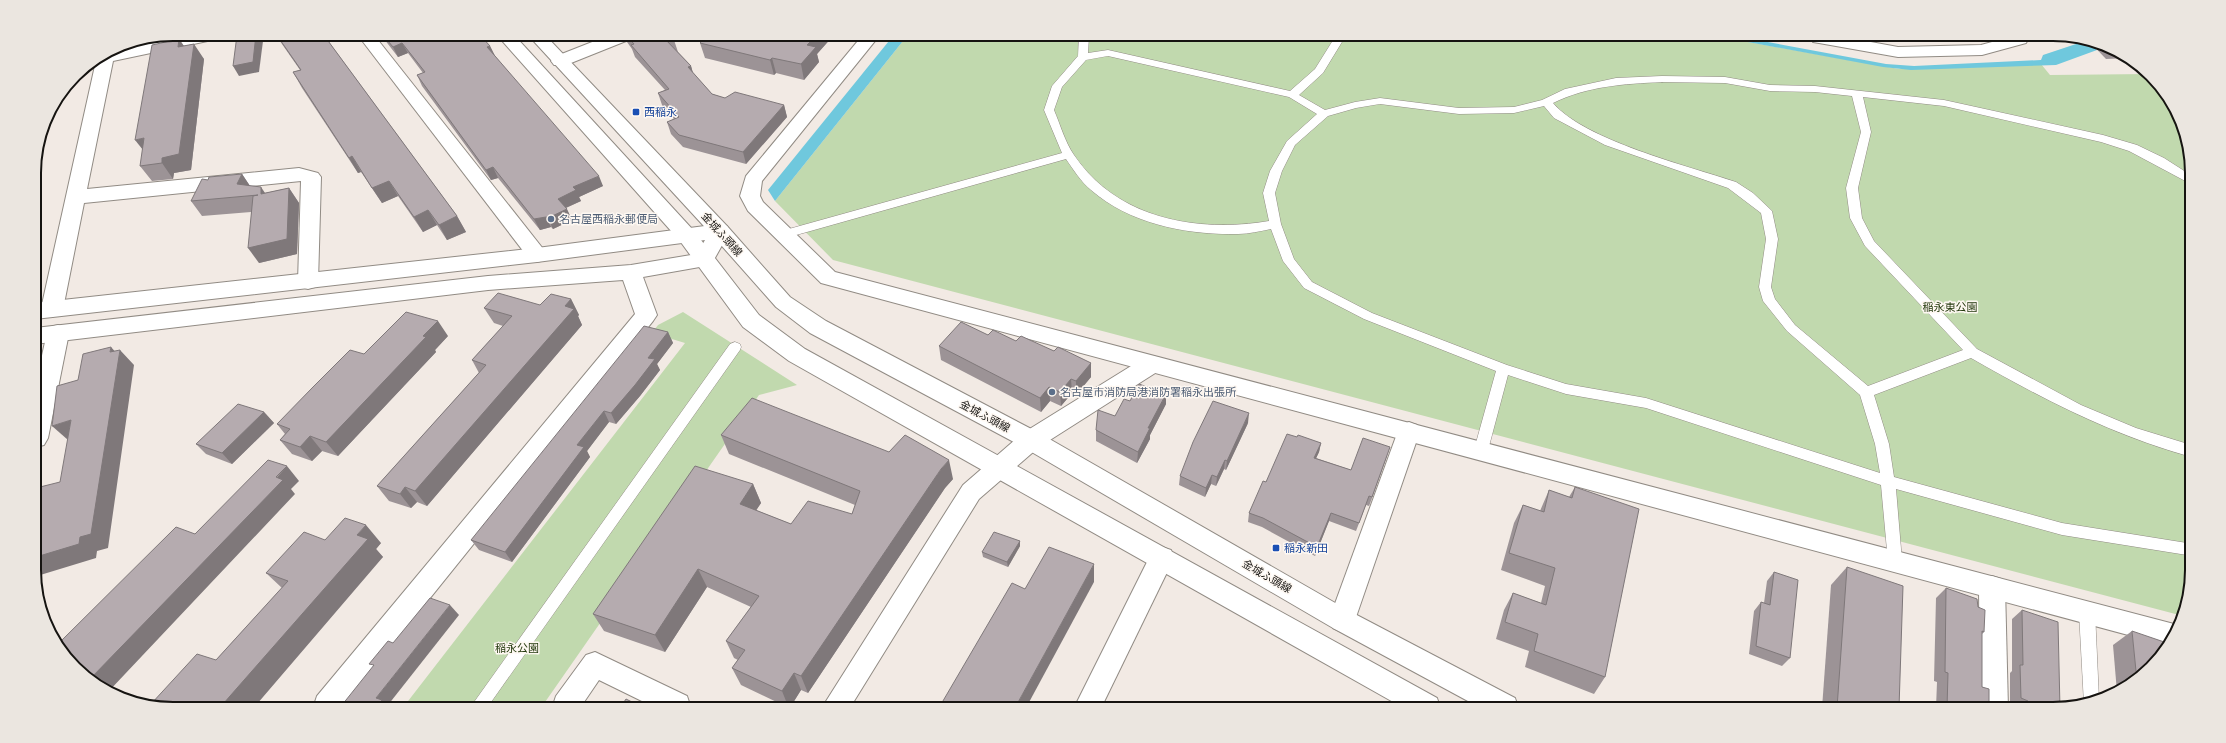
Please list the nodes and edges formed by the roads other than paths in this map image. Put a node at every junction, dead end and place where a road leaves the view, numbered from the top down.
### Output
1 (182, 41) edge
2 (370, 41) edge
3 (509, 41) edge
4 (541, 41) edge
5 (611, 41) edge
6 (867, 41) edge
7 (1084, 41) edge
8 (1338, 41) edge
9 (1836, 41) edge
10 (2013, 41) edge
11 (118, 54) edge
12 (1083, 57) junction
13 (105, 60) edge
14 (560, 62) junction
15 (1857, 94) junction
16 (1292, 95) junction
17 (1546, 102) junction
18 (1324, 114) junction
19 (1068, 155) junction
20 (2185, 177) edge
21 (76, 197) junction
22 (1276, 224) junction
23 (720, 231) junction
24 (782, 235) junction
25 (687, 236) junction
26 (537, 256) junction
27 (704, 260) junction
28 (631, 272) junction
29 (308, 282) junction
30 (44, 310) edge
31 (58, 333) junction
32 (41, 335) edge
33 (735, 347) dead end
34 (1972, 352) junction
35 (1152, 364) junction
36 (1503, 369) junction
37 (1866, 392) junction
38 (41, 414) edge
39 (1409, 431) junction
40 (1031, 440) junction
41 (2185, 449) edge
42 (1481, 450) junction
43 (998, 468) junction
44 (1888, 481) junction
45 (2185, 549) edge
46 (1162, 558) junction
47 (1895, 562) junction
48 (1992, 587) junction
49 (2087, 612) junction
50 (1342, 620) junction
51 (2168, 634) edge
52 (2091, 696) edge
53 (329, 702) edge
54 (482, 702) edge
55 (568, 702) edge
56 (669, 702) edge
57 (839, 702) edge
58 (1090, 702) edge
59 (1418, 702) edge
60 (1496, 702) edge
61 (1994, 702) edge

1 - 11 street
2 - 26 street
3 - 25 street
4 - 14 street, 金城ふ頭線
5 - 14 street
6 - 24 street
7 - 12 lane
8 - 16 lane
9 - 10 street
12 - 16 lane
12 - 19 lane
13 - 21 street
14 - 23 street, 金城ふ頭線
15 - 17 lane
15 - 20 lane
15 - 34 lane
16 - 18 lane
17 - 18 lane
17 - 37 lane
18 - 22 lane
19 - 22 lane
19 - 24 lane
21 - 29 street
21 - 30 street
22 - 36 lane
23 - 25 street
23 - 27 street
23 - 40 street, 金城ふ頭線
24 - 35 street
25 - 26 street
25 - 27 street
26 - 29 street
27 - 28 street
27 - 43 street
28 - 31 street
28 - 53 street
29 - 30 street
31 - 32 street
31 - 38 street
33 - 54 lane
34 - 37 lane
34 - 41 lane
35 - 39 street
35 - 40 street
36 - 42 lane
36 - 44 lane
37 - 44 lane
39 - 42 street
39 - 50 street
40 - 43 street
40 - 50 street, 金城ふ頭線
42 - 47 street
43 - 46 street
43 - 57 street
44 - 45 lane
44 - 47 lane
46 - 58 street
46 - 59 street
47 - 48 street
48 - 49 street
48 - 61 street
49 - 51 street
49 - 52 lane
50 - 60 street, 金城ふ頭線
55 - 56 street

